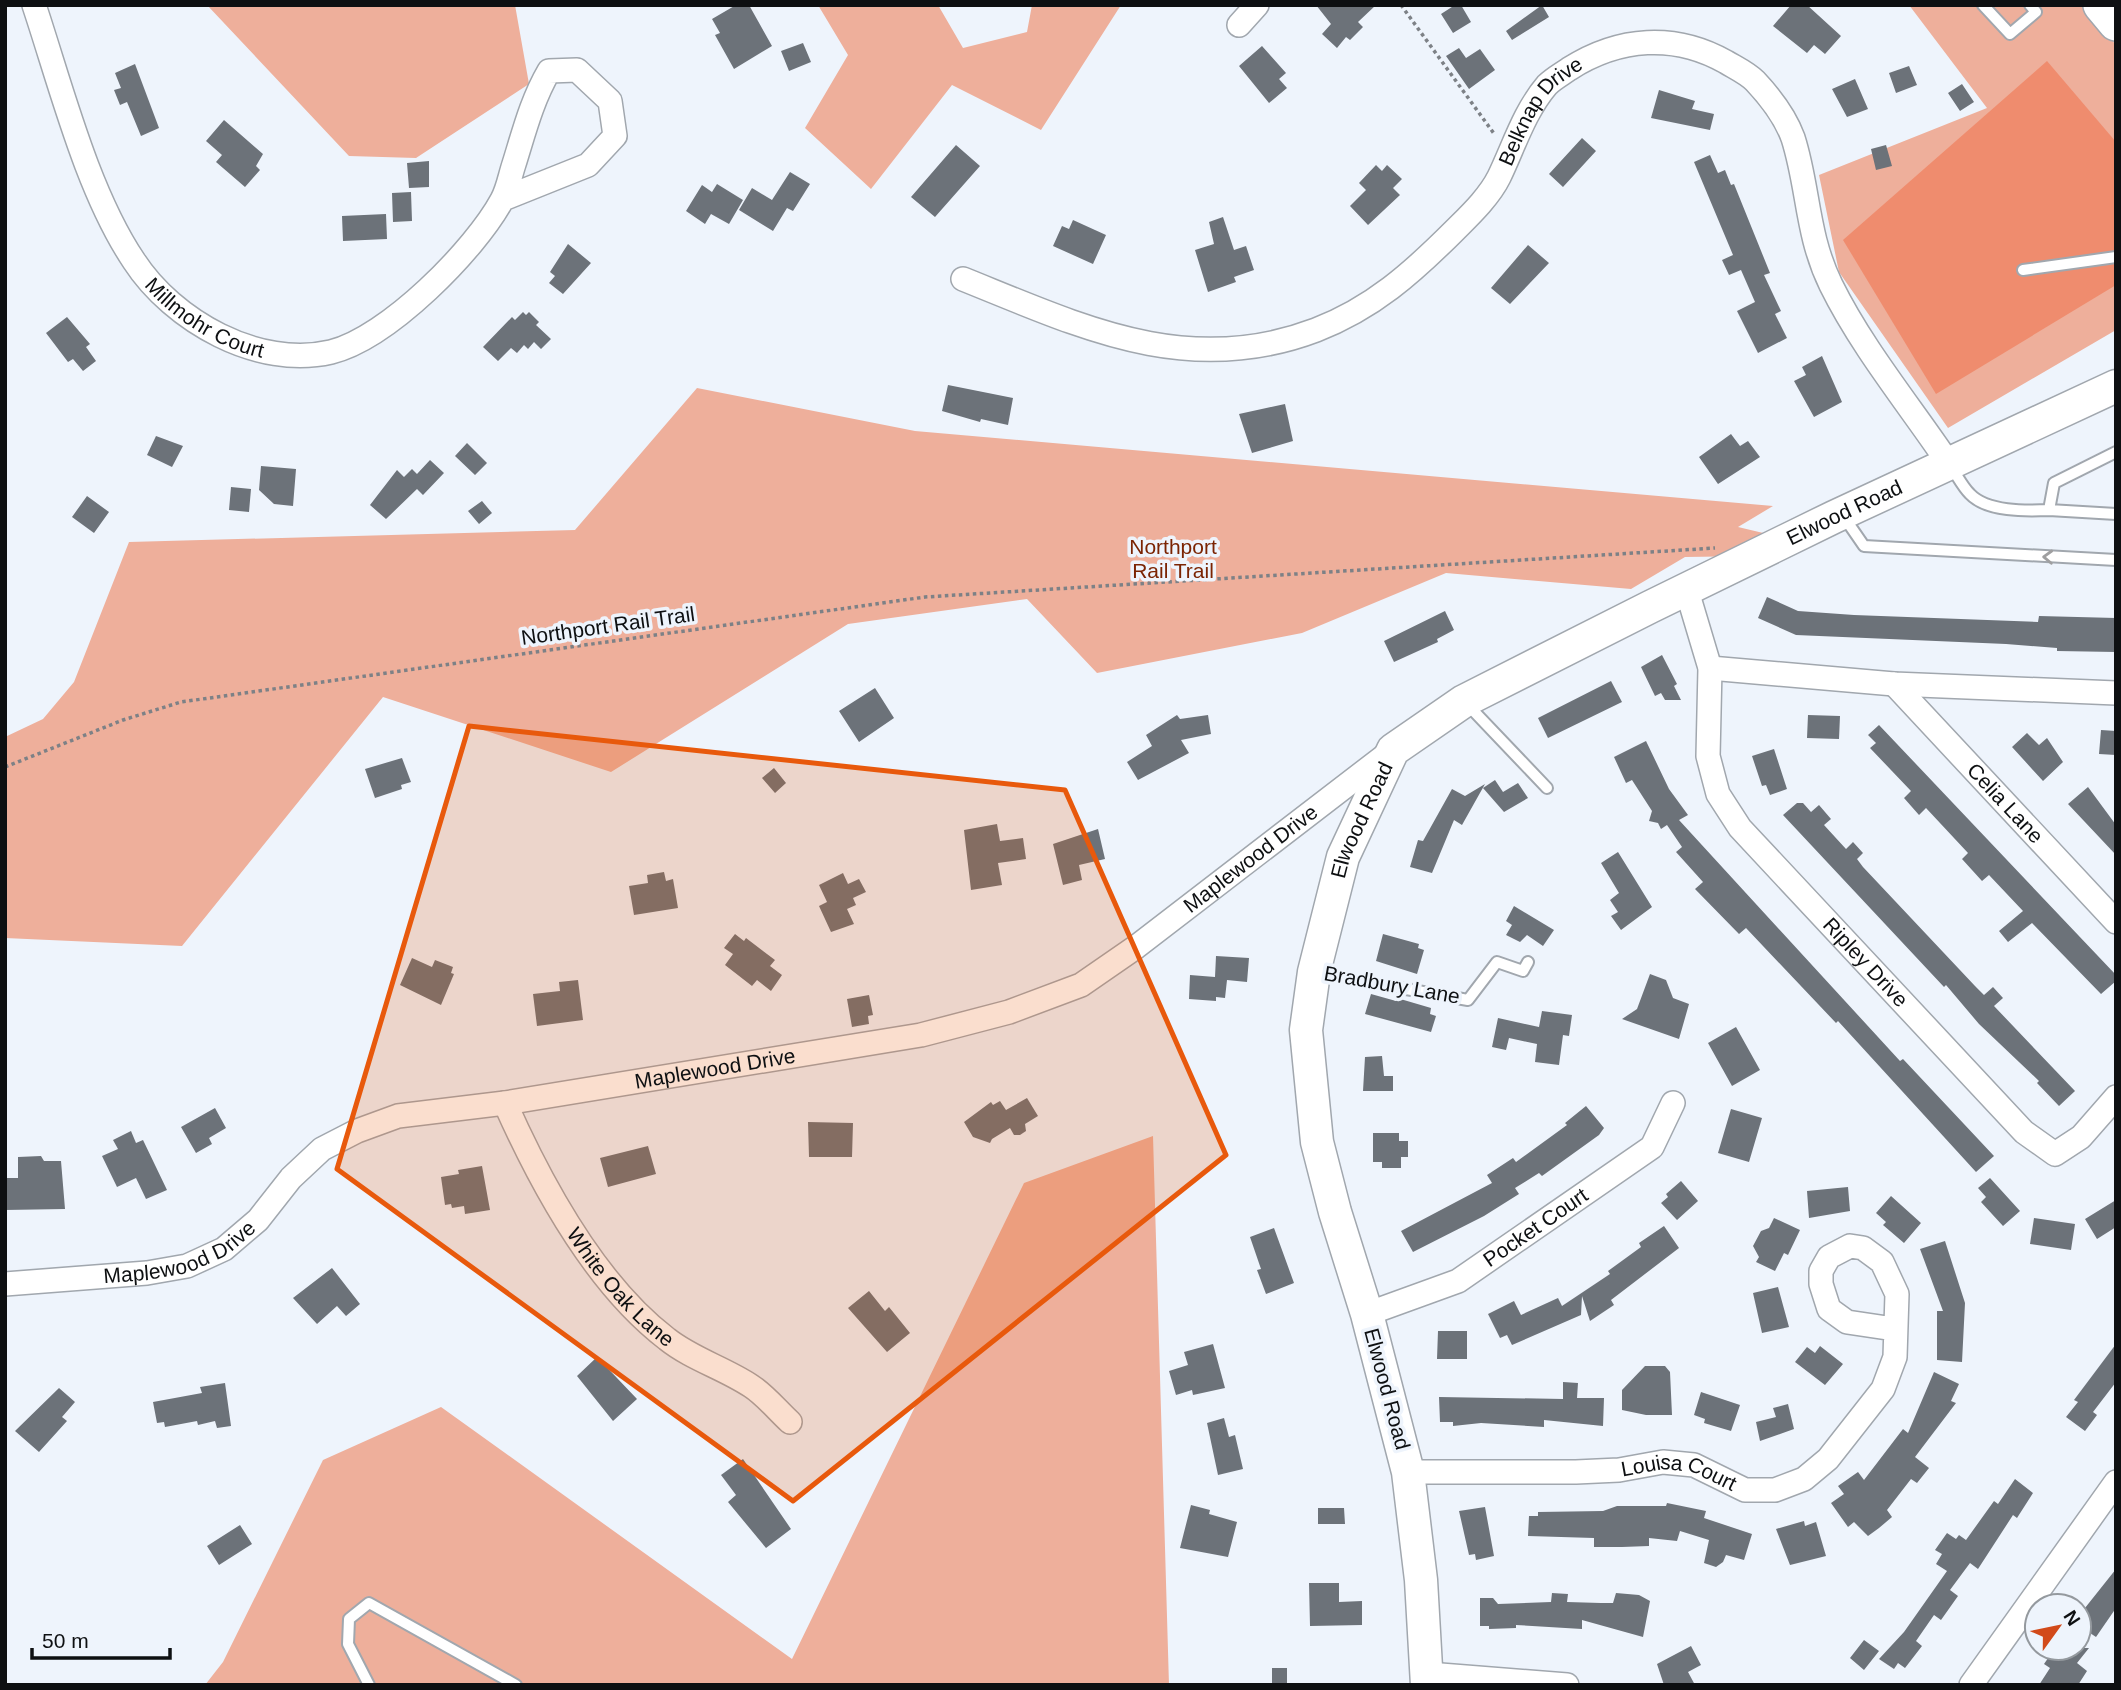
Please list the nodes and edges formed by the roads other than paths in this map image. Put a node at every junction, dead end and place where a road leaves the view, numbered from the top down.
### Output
1 (34, 5) edge
2 (1257, 5) edge
3 (1983, 5) edge
4 (2030, 5) edge
5 (2101, 5) edge
6 (2116, 23) edge
7 (1239, 25) dead end
8 (503, 199) junction
9 (2116, 257) edge
10 (2023, 270) dead end
11 (963, 279) dead end
12 (2116, 386) edge
13 (2116, 452) edge
14 (1949, 464) junction
15 (2049, 510) junction
16 (1841, 513) junction
17 (2116, 514) edge
18 (2116, 560) edge
19 (1687, 591) junction
20 (1710, 667) junction
21 (1894, 684) junction
22 (2116, 693) edge
23 (1464, 701) junction
24 (1394, 750) junction
25 (1547, 788) dead end
26 (2116, 922) edge
27 (1528, 962) dead end
28 (1314, 972) junction
29 (2116, 1097) edge
30 (505, 1103) junction
31 (1673, 1103) dead end
32 (5, 1284) edge
33 (1367, 1314) junction
34 (1894, 1329) dead end
35 (790, 1422) dead end
36 (1408, 1472) junction
37 (2116, 1482) edge
38 (1427, 1679) edge
39 (369, 1685) edge
40 (516, 1685) edge
41 (1567, 1685) edge
42 (1971, 1685) edge

1 - 8 street, Millmohr Court
2 - 7 street
3 - 4 lane
5 - 6 main road
8 - 8 street, Millmohr Court
9 - 10 lane
11 - 14 street, Belknap Drive
12 - 14 main road, Elwood Road
13 - 15 lane
14 - 15 lane
14 - 16 main road, Elwood Road
15 - 17 lane
18 -> 16 lane
16 - 19 main road, Elwood Road
19 - 20 street, Ripley Drive
19 - 23 main road, Elwood Road
20 - 21 street
20 - 29 street, Ripley Drive
21 - 22 street
21 - 26 street, Celia Lane
23 - 24 main road, Elwood Road
23 - 25 lane
24 - 28 main road, Elwood Road
24 - 30 street, Maplewood Drive
27 - 28 lane, Bradbury Lane
28 - 33 main road, Elwood Road
30 - 32 street, Maplewood Drive
30 - 35 street, White Oak Lane
31 - 33 street, Pocket Court
33 - 36 main road, Elwood Road
34 - 36 street, Louisa Court
36 - 38 main road, Elwood Road
37 - 42 street
38 - 41 street
39 - 40 lane

